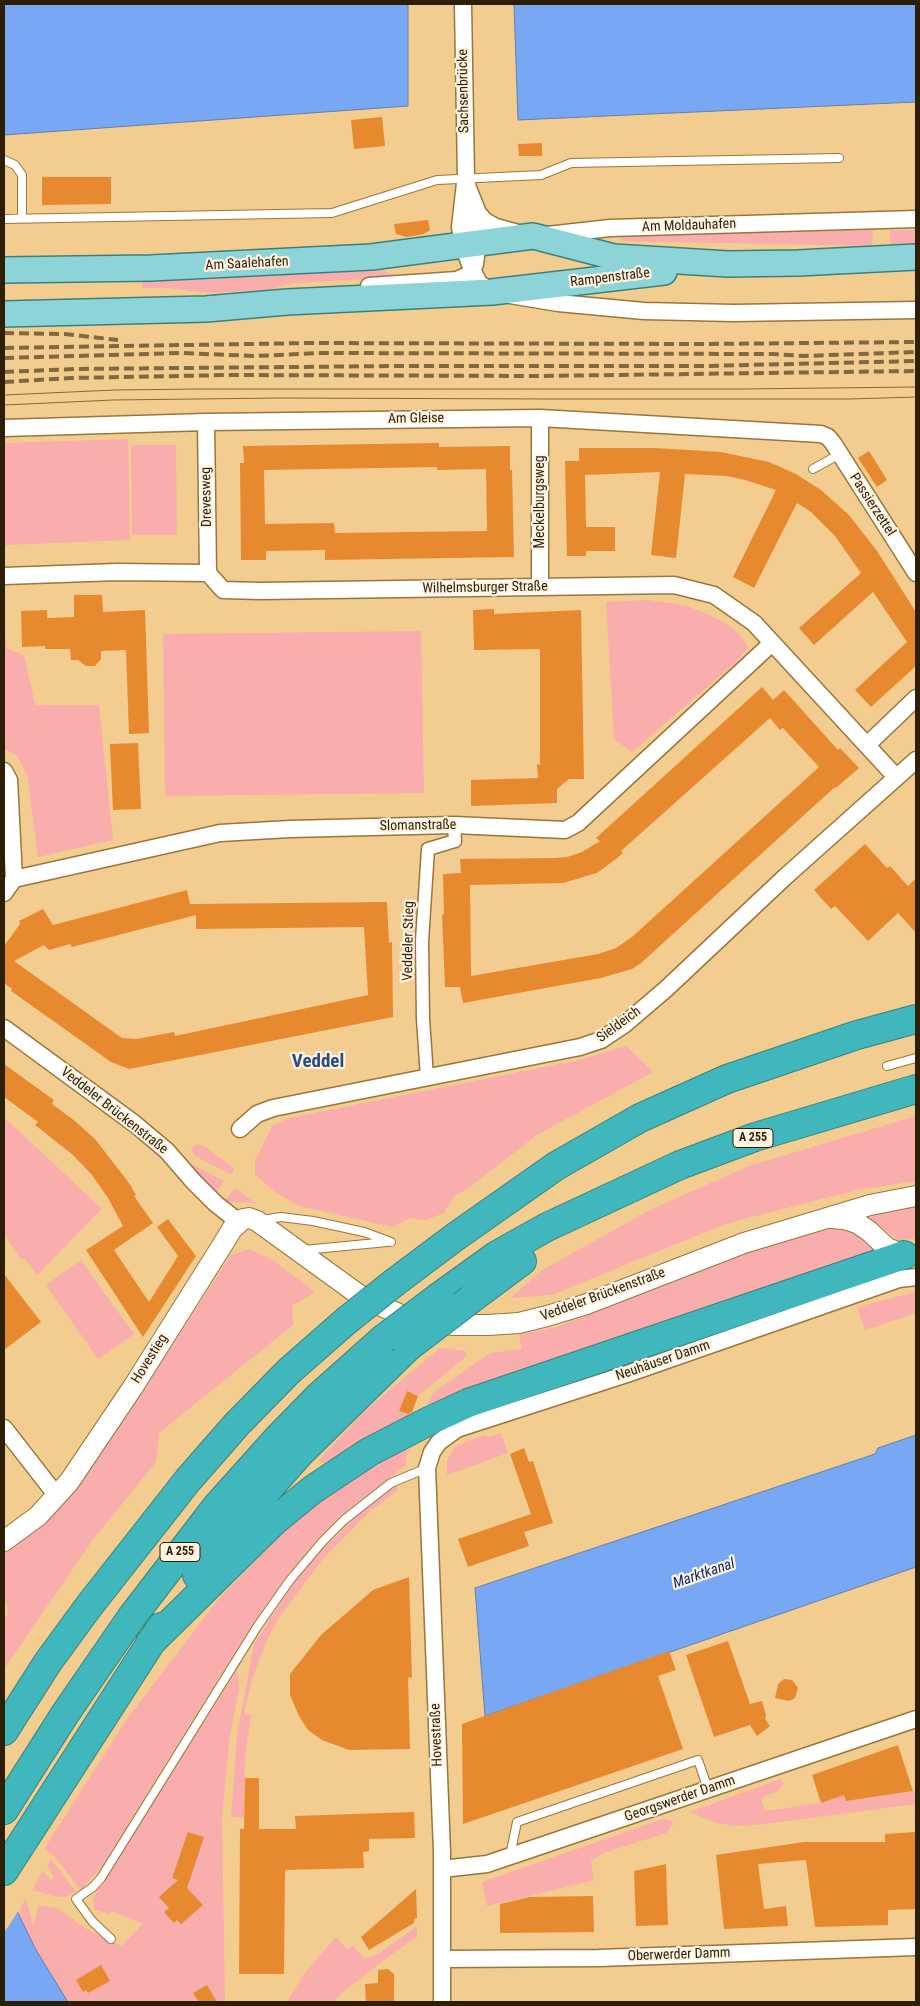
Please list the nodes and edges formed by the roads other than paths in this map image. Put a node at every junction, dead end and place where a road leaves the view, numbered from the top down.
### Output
1 (463, 4) edge
2 (839, 158) dead end
3 (4, 160) edge
4 (466, 178) junction
5 (474, 205) junction
6 (4, 218) edge
7 (22, 218) junction
8 (916, 218) edge
9 (532, 236) junction
10 (470, 245) junction
11 (913, 259) edge
12 (728, 264) junction
13 (4, 270) edge
14 (472, 270) junction
15 (492, 292) junction
16 (206, 309) junction
17 (916, 310) edge
18 (4, 314) edge
19 (540, 418) junction
20 (206, 422) junction
21 (4, 428) edge
22 (828, 437) joint
23 (840, 454) junction
24 (813, 469) dead end
25 (208, 573) junction
26 (916, 573) edge
27 (4, 576) edge
28 (540, 587) junction
29 (772, 643) junction
30 (916, 698) edge
31 (867, 745) junction
32 (916, 760) edge
33 (4, 771) edge
34 (896, 777) junction
35 (454, 825) junction
36 (14, 879) junction
37 (4, 894) edge
38 (916, 1019) edge
39 (4, 1028) edge
40 (916, 1058) edge
41 (887, 1066) dead end
42 (427, 1077) junction
43 (916, 1089) edge
44 (240, 1129) dead end
45 (916, 1196) edge
46 (597, 1205) junction
47 (829, 1218) junction
48 (248, 1221) junction
49 (300, 1251) junction
50 (912, 1261) edge
51 (396, 1343) junction
52 (4, 1428) edge
53 (427, 1468) junction
54 (57, 1496) junction
55 (4, 1541) edge
56 (150, 1643) junction
57 (916, 1719) edge
58 (4, 1731) edge
59 (708, 1789) junction
60 (9, 1803) edge
61 (510, 1856) junction
62 (442, 1870) junction
63 (4, 1871) edge
64 (110, 1939) dead end
65 (916, 1947) edge
66 (442, 1959) junction
67 (442, 2002) edge

1 - 4 street, Sachsenbrücke
2 - 4 lane
3 - 7 lane
4 - 5 street, Sachsenbrücke
4 - 7 lane
4 - 10 street, Sachsenbrücke
5 - 9 street, Sachsenbrücke
5 - 10 street
6 - 7 lane
8 - 9 street, Am Moldauhafen
9 - 10 main road, Am Moldauhafen
9 - 12 main road, Rampenstraße
10 - 13 main road, Am Saalehafen
10 - 14 street
11 - 12 main road, Rampenstraße
12 - 15 main road, Rampenstraße
14 - 15 street
14 - 16 street
15 - 16 main road
15 - 17 street
16 - 18 main road
19 - 20 street, Am Gleise
19 - 22 street, Am Gleise
19 - 28 street, Meckelburgsweg
20 - 21 street, Am Gleise
20 - 25 street, Drevesweg
22 - 23 street, Passierzettel
23 - 24 lane
23 - 26 street, Passierzettel
25 - 27 street
25 - 28 street, Wilhelmsburger Straße
28 - 29 street, Wilhelmsburger Straße
29 - 31 street, Wilhelmsburger Straße
29 - 35 street, Slomanstraße
30 - 31 street
31 - 34 street, Wilhelmsburger Straße
32 - 34 street, Sieldeich
33 - 36 street
34 - 42 street, Sieldeich
35 - 36 street, Slomanstraße
35 - 42 street, Veddeler Stieg
36 - 37 street
38 - 58 highway, A 255, bridge
39 - 48 street, Veddeler Brückenstraße
40 - 41 lane
42 - 44 street, Sieldeich
43 - 46 highway, A 255
45 - 47 street, Veddeler Brückenstraße
46 - 51 highway, bridge
46 - 51 highway, A 255, bridge
47 - 49 street, Veddeler Brückenstraße
47 - 50 street, Veddeler Brückenstraße
48 - 49 street
48 - 49 lane
48 - 54 street, Hovestieg
50 - 53 street, Neuhäuser Damm
50 - 56 highway
51 - 56 highway
51 - 60 highway, A 255
52 - 54 street
53 - 62 street, Hovestraße
53 - 64 lane
54 - 55 street, Hovestieg
56 - 63 highway
57 - 59 street, Georgswerder Damm
59 - 61 street, Georgswerder Damm
59 - 61 lane
61 - 62 street, Georgswerder Damm
62 - 66 street, Hovestraße
65 - 66 street, Oberwerder Damm
66 - 67 street, Hovestraße

